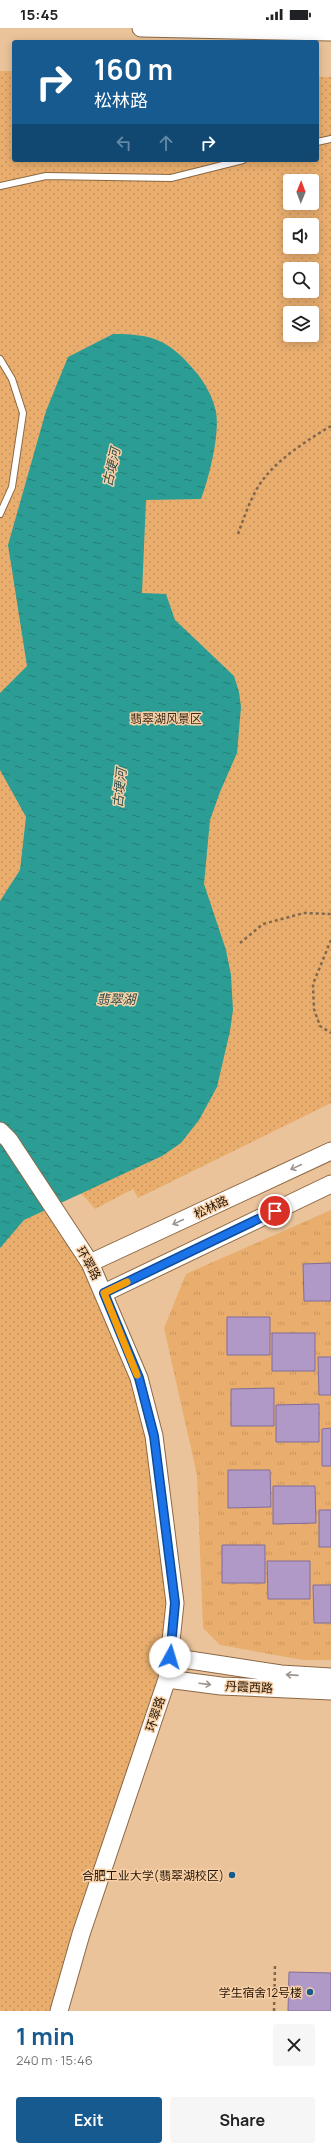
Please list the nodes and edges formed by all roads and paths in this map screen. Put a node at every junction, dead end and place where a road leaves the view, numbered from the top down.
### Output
1 (141, 28) edge
2 (331, 32) edge
3 (331, 139) edge
4 (319, 142) edge
5 (235, 162) edge
6 (0, 186) edge
7 (0, 359) edge
8 (331, 426) edge
9 (0, 514) edge
10 (238, 534) dead end
11 (331, 914) edge
12 (331, 940) edge
13 (240, 943) dead end
14 (331, 1033) edge
15 (0, 1131) edge
16 (331, 1151) edge
17 (331, 1184) edge
18 (90, 1263) junction
19 (104, 1293) junction
20 (170, 1657) junction
21 (331, 1677) edge
22 (167, 1679) junction
23 (331, 1691) edge
24 (275, 1965) dead end
25 (59, 2011) edge
26 (274, 2011) edge

1 - 2 street
3 - 4 lane
5 - 6 lane
7 - 9 lane
8 - 10 path
11 - 13 path
12 - 14 path
15 - 18 street, 环翠路
16 -> 18 street, 松林路
17 - 19 street
18 - 19 street, 环翠路
19 - 20 street, 环翠路
21 -> 20 street, 丹霞西路
20 - 22 street, 环翠路
22 -> 23 street, 丹霞西路
22 - 25 street, 环翠路
24 - 26 path

